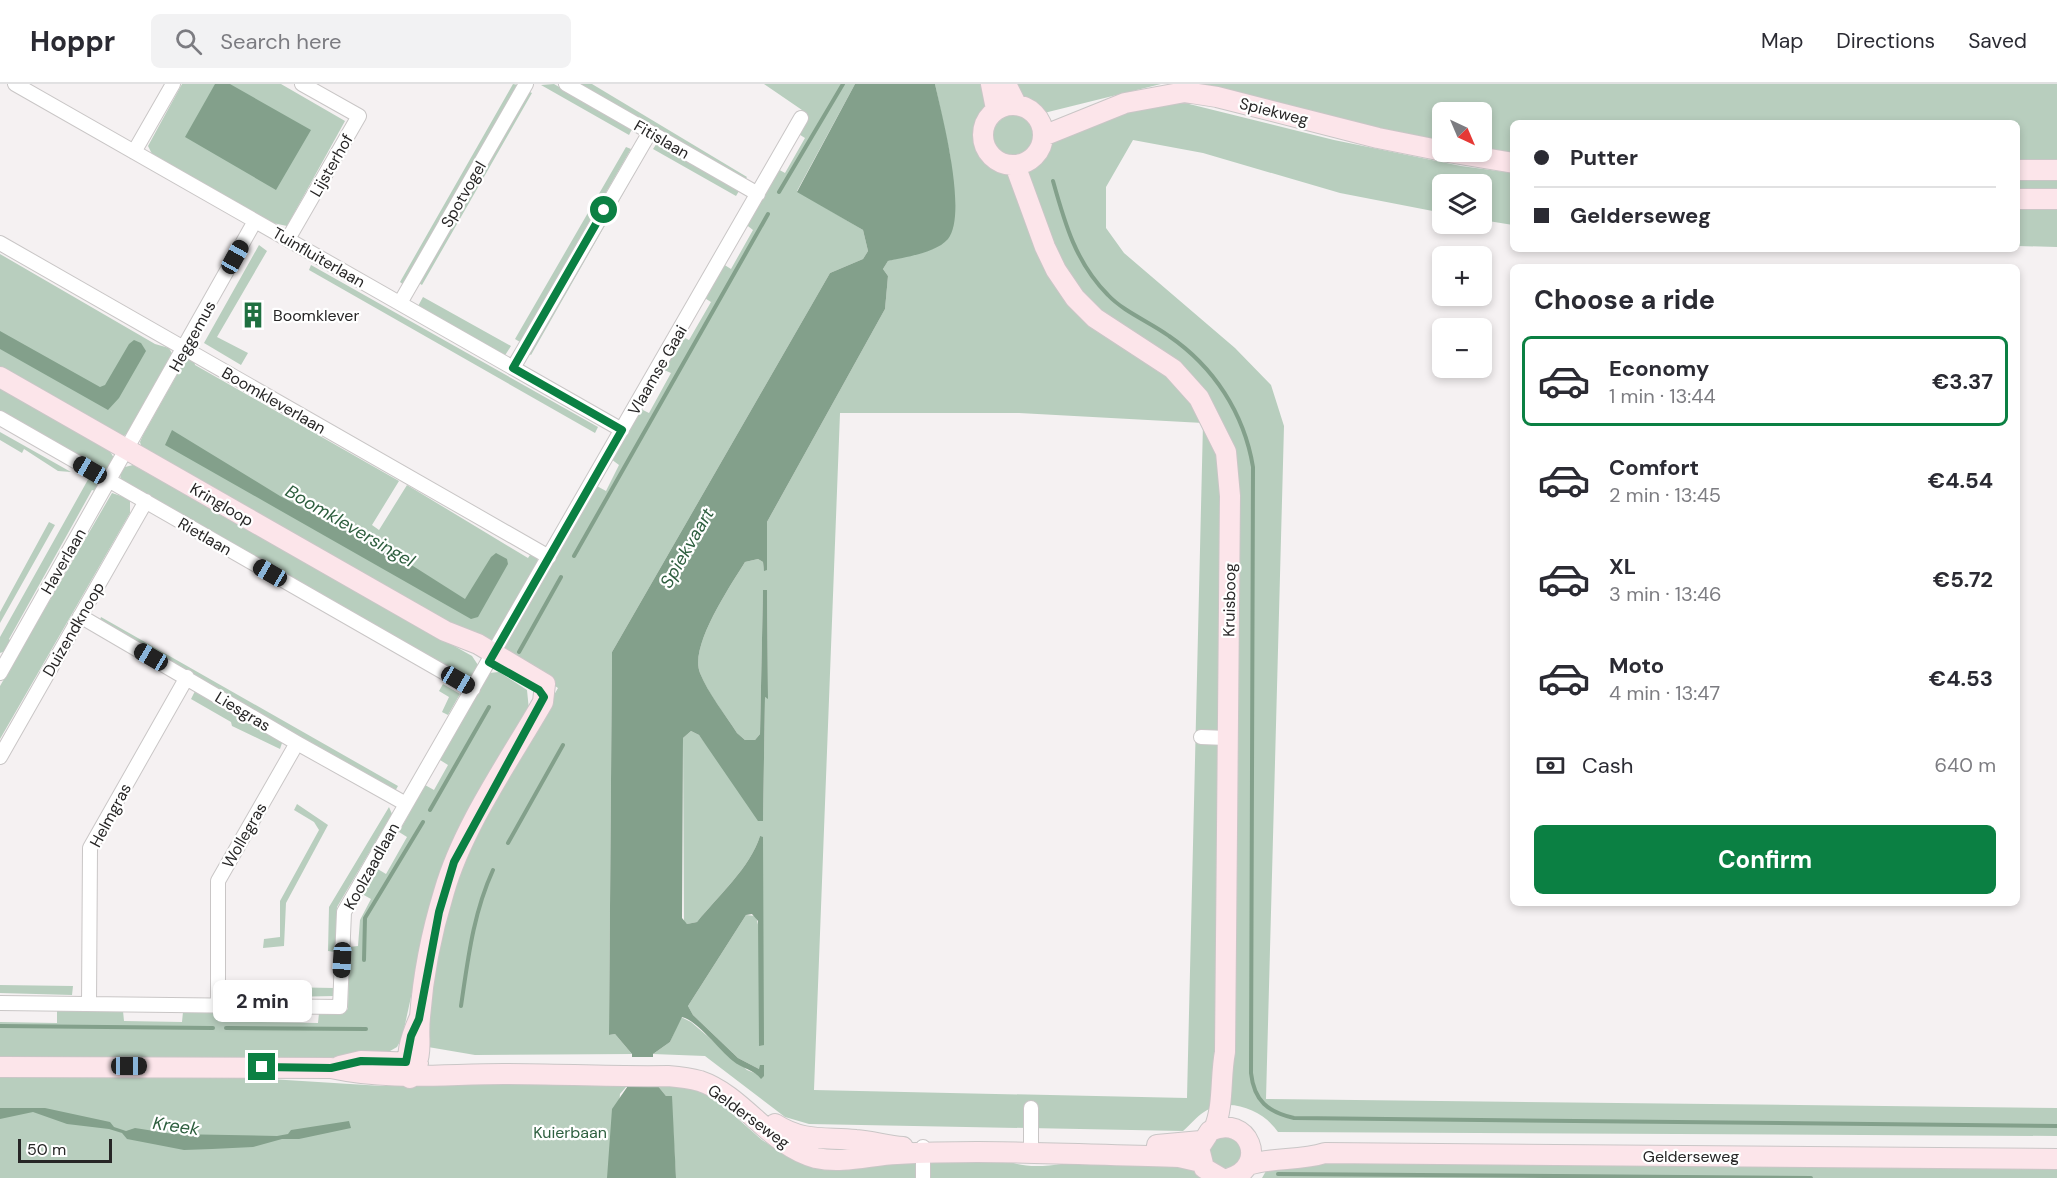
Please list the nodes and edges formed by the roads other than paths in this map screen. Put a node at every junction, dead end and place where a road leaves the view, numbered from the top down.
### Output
1 (173, 84) edge
2 (302, 84) edge
3 (526, 84) edge
4 (566, 84) edge
5 (991, 84) edge
6 (1006, 84) edge
7 (22, 86) edge
8 (1016, 104) junction
9 (996, 109) junction
10 (801, 118) dead end
11 (1041, 127) junction
12 (650, 132) junction
13 (1432, 149) edge
14 (134, 152) junction
15 (1492, 159) edge
16 (1510, 162) edge
17 (1022, 163) junction
18 (2020, 170) edge
19 (2057, 170) edge
20 (758, 194) junction
21 (2020, 199) edge
22 (2057, 199) edge
23 (255, 221) junction
24 (288, 239) junction
25 (0, 243) edge
26 (400, 303) junction
27 (185, 349) junction
28 (513, 368) junction
29 (0, 377) edge
30 (0, 418) edge
31 (622, 430) junction
32 (126, 449) junction
33 (109, 481) junction
34 (146, 501) junction
35 (549, 557) junction
36 (80, 616) junction
37 (491, 657) junction
38 (2, 666) edge
39 (187, 677) junction
40 (473, 689) junction
41 (1201, 737) dead end
42 (1227, 738) junction
43 (297, 743) junction
44 (0, 757) edge
45 (406, 804) junction
46 (0, 1004) edge
47 (89, 1004) junction
48 (218, 1006) junction
49 (1226, 1052) junction
50 (0, 1061) edge
51 (23, 1065) junction
52 (0, 1067) edge
53 (411, 1068) junction
54 (1031, 1108) dead end
55 (1208, 1135) junction
56 (1244, 1135) junction
57 (923, 1150) junction
58 (1031, 1150) junction
59 (1325, 1153) junction
60 (2057, 1159) edge
61 (1201, 1162) junction
62 (1229, 1176) edge
63 (923, 1178) edge

1 - 14 street
2 - 24 street, Lijsterhof
3 - 26 street, Spotvogel
4 - 12 street, Fitislaan
5 - 9 street
6 - 8 street
7 - 14 street, Tuinfluiterlaan
8 - 9 street
8 - 11 street
9 - 17 street
10 - 20 street, Vlaamse Gaai
11 - 13 street, Spiekweg
11 - 17 street
12 - 20 street, Fitislaan
12 - 28 street
14 - 23 street, Tuinfluiterlaan
15 - 16 street
17 - 42 street, Kruisboog
18 - 19 street
20 - 31 street, Vlaamse Gaai
21 - 22 street
23 - 24 street, Tuinfluiterlaan
23 - 27 street, Heggemus
24 - 26 street, Tuinfluiterlaan
25 - 27 street, Boomkleverlaan
26 - 28 street, Tuinfluiterlaan
27 - 32 street, Heggemus
27 - 35 street, Boomkleverlaan
28 - 31 street, Tuinfluiterlaan
29 - 32 street, Kringloop
30 - 33 street, Rietlaan
31 - 35 street, Vlaamse Gaai
32 - 33 street, Haverlaan
32 - 37 street, Kringloop
33 - 34 street, Rietlaan
33 - 38 street, Haverlaan
34 - 36 street, Duizendknoop
34 - 40 street, Rietlaan
35 - 37 street, Vlaamse Gaai
36 - 39 street, Liesgras
36 - 44 street, Duizendknoop
37 - 40 street, Koolzaadlaan
37 - 53 street, Kringloop
39 - 43 street, Liesgras
39 - 47 street, Helmgras
40 - 45 street, Koolzaadlaan
41 - 42 street
42 - 49 street, Kruisboog
43 - 45 street, Liesgras
43 - 48 street, Wollegras
45 - 48 street, Koolzaadlaan
46 - 47 street, Koolzaadlaan
47 - 48 street, Koolzaadlaan
49 - 55 street, Kruisboog
49 - 56 street, Kruisboog
50 - 51 street, Gelderseweg
51 - 52 street, Gelderseweg
51 - 53 street, Gelderseweg
53 - 57 street, Gelderseweg
54 - 58 street
55 - 56 street
55 - 58 street, Gelderseweg
55 - 61 street
56 - 59 street, Gelderseweg
56 - 62 street
57 - 58 street, Gelderseweg
57 - 63 street
58 - 61 street, Gelderseweg
59 - 60 street, Gelderseweg
59 - 62 street, Gelderseweg
61 - 62 street

